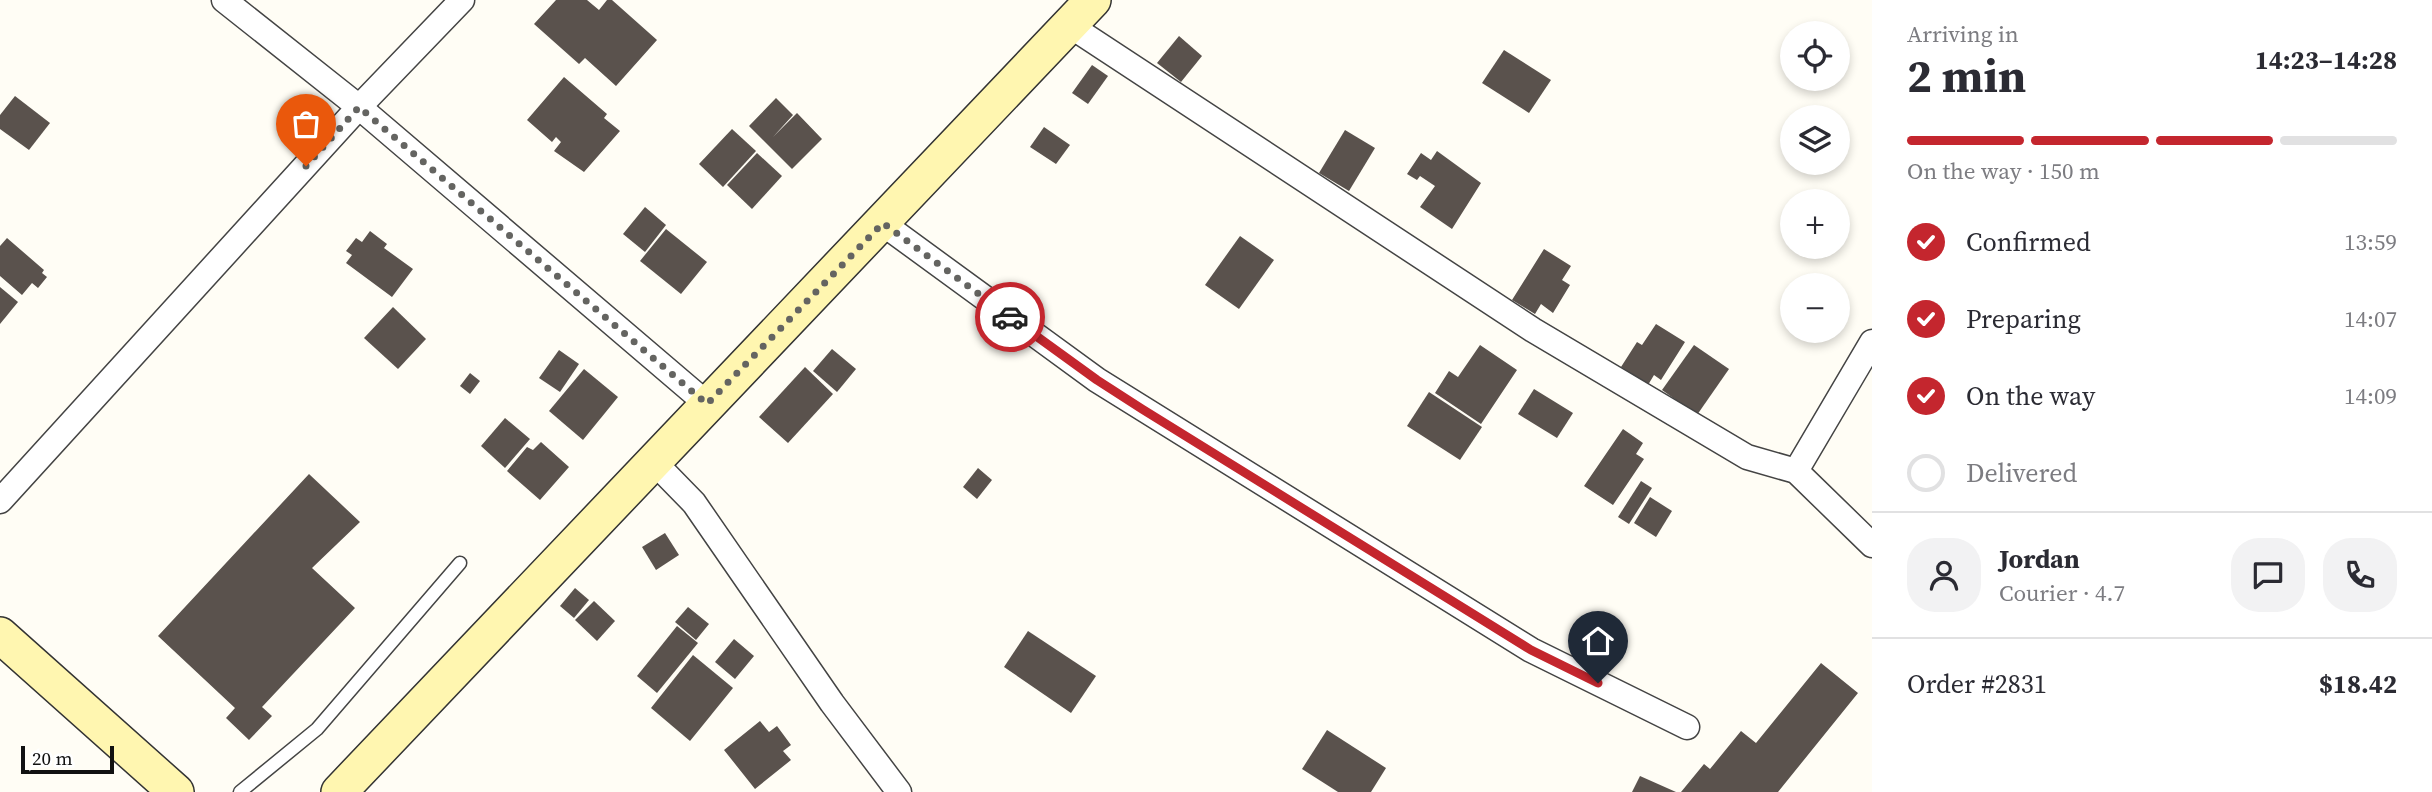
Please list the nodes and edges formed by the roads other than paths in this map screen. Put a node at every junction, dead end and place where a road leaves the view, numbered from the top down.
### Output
1 (224, 0) edge
2 (462, 0) edge
3 (1093, 0) edge
4 (1069, 25) junction
5 (359, 107) junction
6 (883, 223) junction
7 (1872, 342) edge
8 (707, 404) junction
9 (654, 462) junction
10 (1796, 471) junction
11 (0, 501) edge
12 (1872, 545) edge
13 (460, 563) dead end
14 (0, 635) edge
15 (1686, 727) dead end
16 (176, 792) edge
17 (240, 792) edge
18 (339, 792) edge
19 (900, 792) edge

1 - 5 street
2 - 5 street
3 - 4 street
4 - 6 street
4 - 10 street
5 - 8 street
5 - 11 street
6 - 8 street
6 - 15 street
7 - 10 street
8 - 9 street
9 - 18 street
9 - 19 street
10 - 12 street
13 - 17 lane
14 - 16 street

